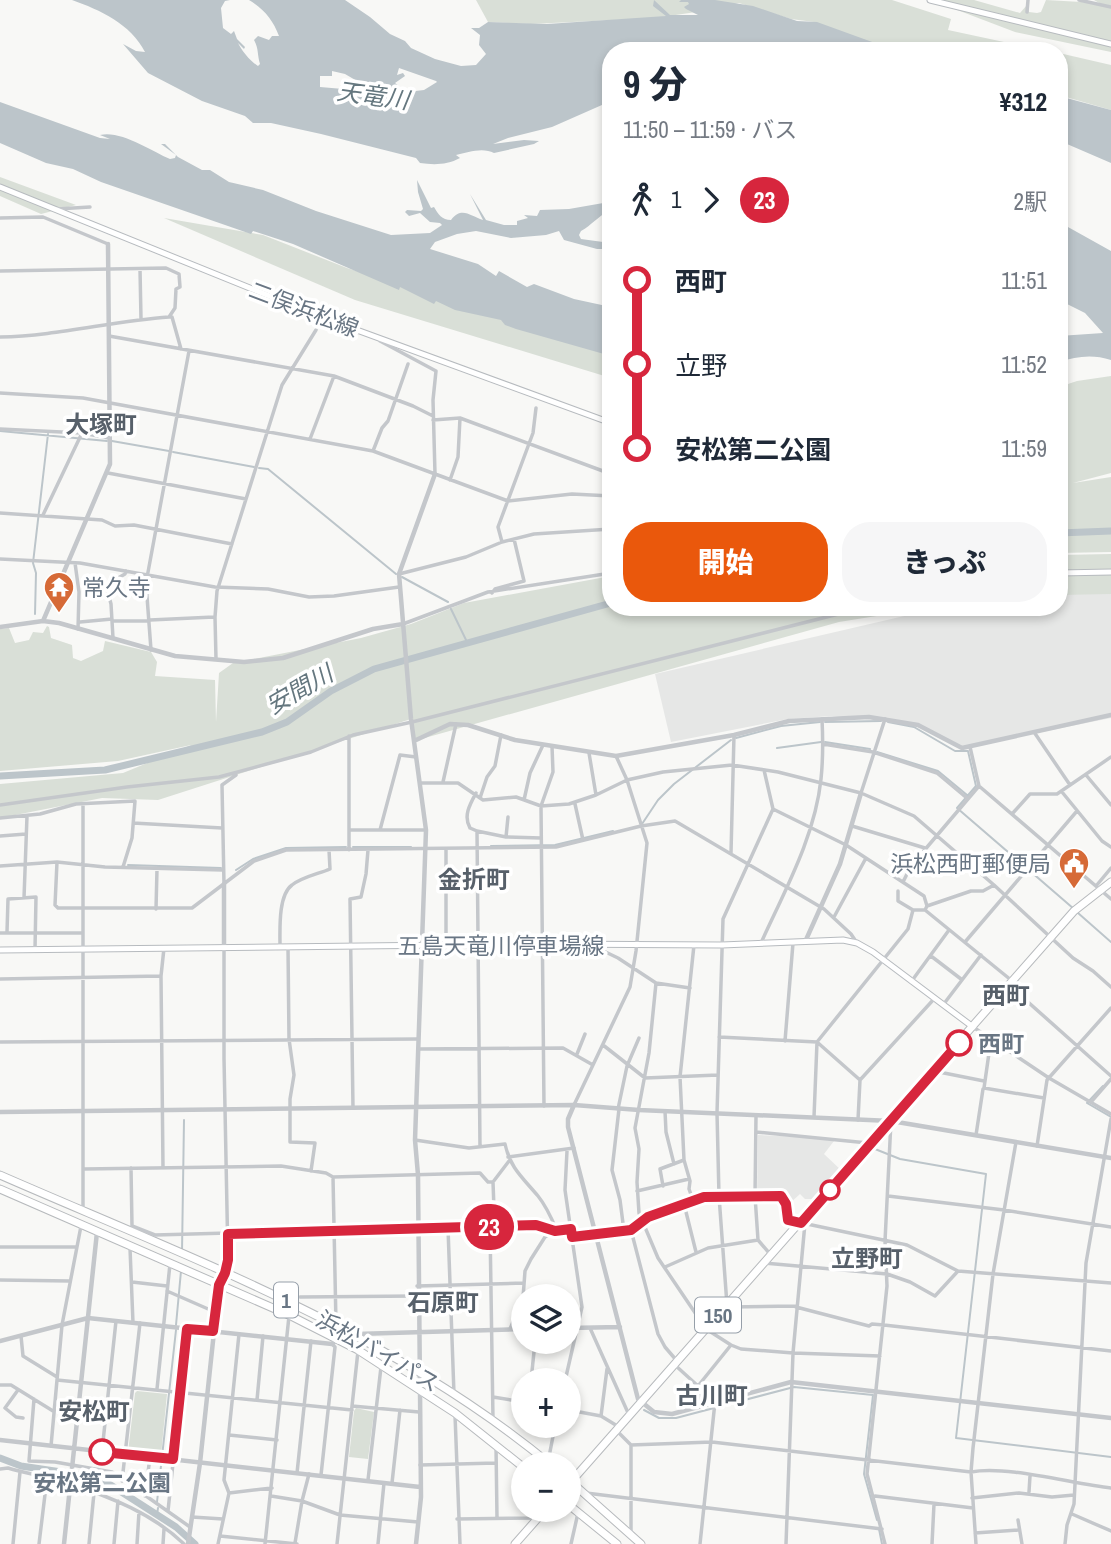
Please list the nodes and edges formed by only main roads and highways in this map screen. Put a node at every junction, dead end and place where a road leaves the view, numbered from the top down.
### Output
1 (930, 0) edge
2 (1111, 44) edge
3 (0, 187) edge
4 (602, 420) edge
5 (1068, 572) edge
6 (1111, 572) edge
7 (1111, 882) edge
8 (0, 950) edge
9 (973, 1027) junction
10 (0, 1175) edge
11 (0, 1189) edge
12 (534, 1452) edge
13 (511, 1457) edge
14 (581, 1469) edge
15 (581, 1491) edge
16 (581, 1515) edge
17 (531, 1522) edge
18 (515, 1544) edge
19 (617, 1544) edge
20 (642, 1544) edge

1 - 2 main road
3 - 4 main road, 二俣浜松線
5 - 6 main road
7 - 9 highway, 150
8 - 9 main road, 五島天竜川停車場線
9 - 14 highway, 150
10 - 12 highway, 浜松バイパス / 1
11 - 13 highway, 浜松バイパス / 1
15 - 20 highway
16 - 19 highway
17 - 18 highway

